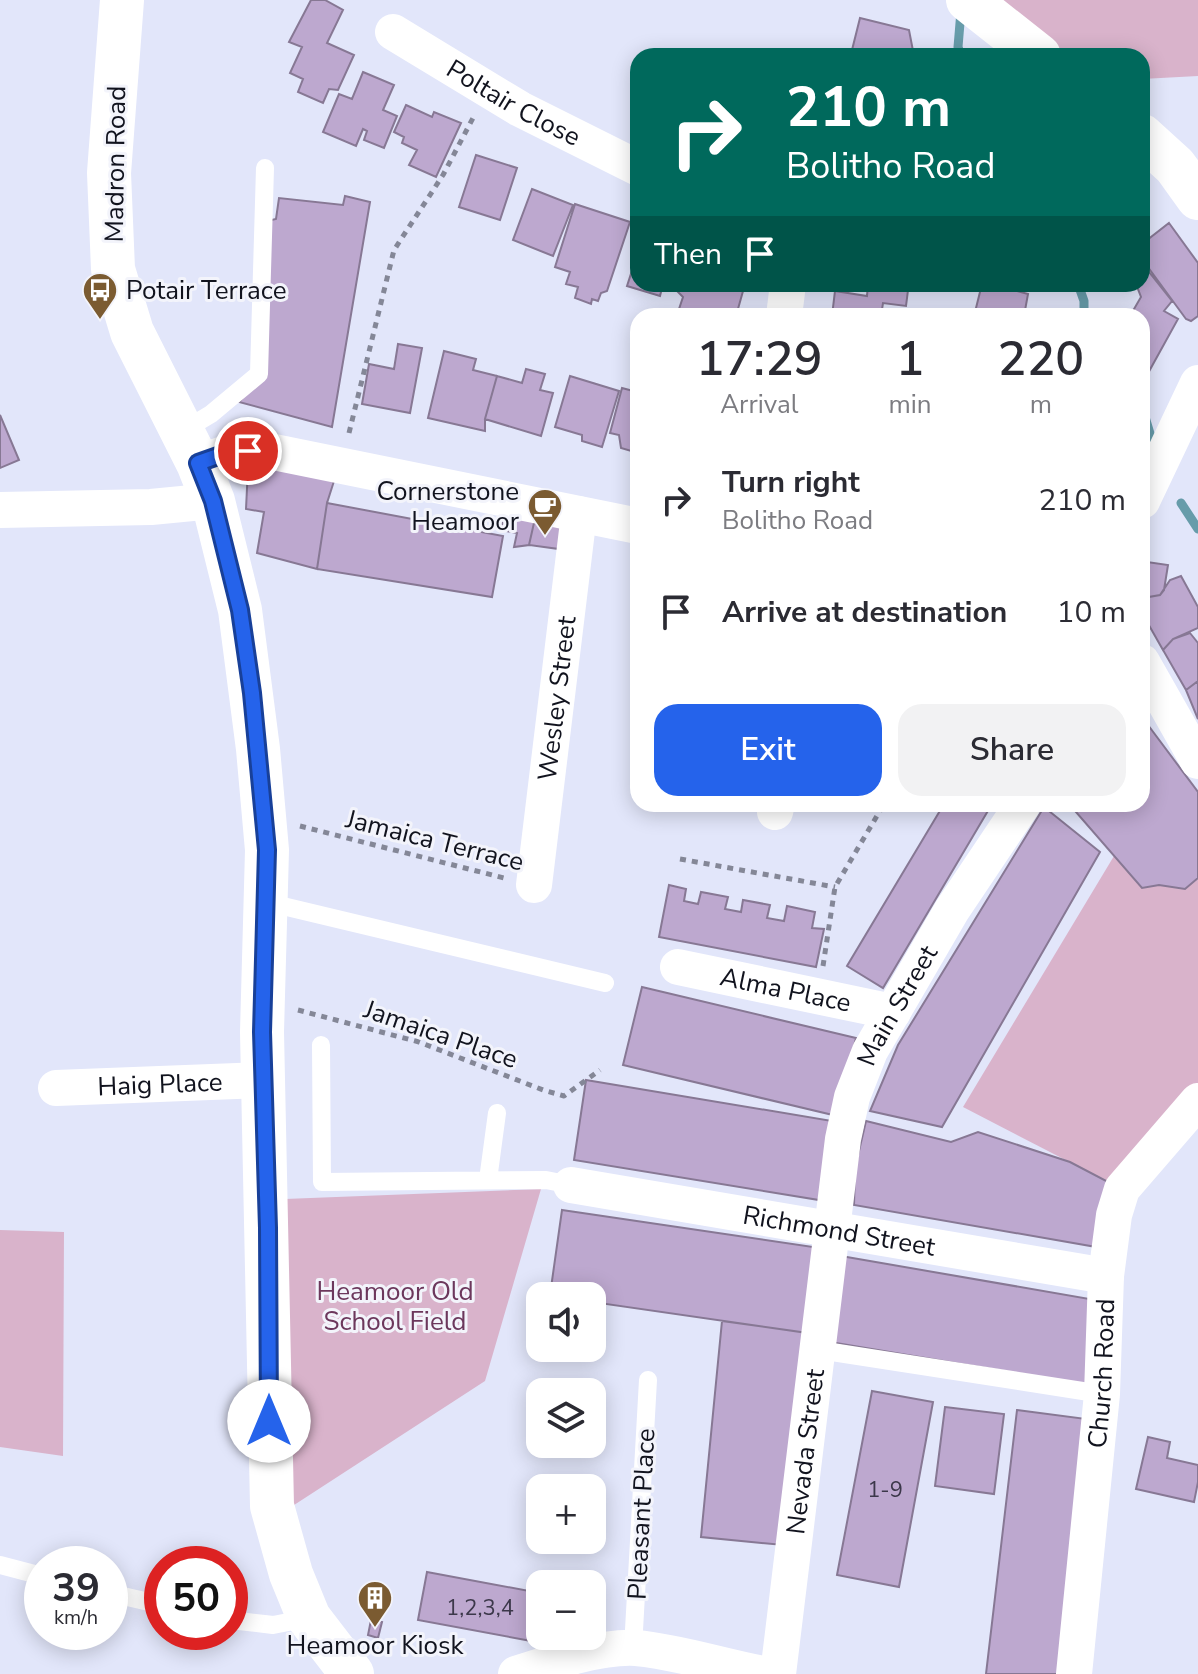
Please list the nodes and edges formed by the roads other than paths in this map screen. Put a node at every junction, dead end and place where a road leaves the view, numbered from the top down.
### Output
1 (122, 0) edge
2 (968, 0) edge
3 (393, 32) dead end
4 (1029, 48) edge
5 (1150, 142) edge
6 (630, 164) edge
7 (265, 168) dead end
8 (1190, 170) edge
9 (1198, 383) edge
10 (197, 465) junction
11 (1150, 484) edge
12 (0, 510) edge
13 (579, 514) junction
14 (630, 524) edge
15 (1150, 676) edge
16 (1198, 761) edge
17 (1018, 812) edge
18 (534, 885) road end
19 (266, 902) junction
20 (678, 967) dead end
21 (605, 983) dead end
22 (893, 1012) junction
23 (321, 1045) dead end
24 (264, 1080) junction
25 (56, 1088) dead end
26 (1198, 1101) edge
27 (497, 1113) dead end
28 (488, 1180) junction
29 (571, 1185) joint
30 (832, 1231) junction
31 (1106, 1276) junction
32 (819, 1350) junction
33 (648, 1380) dead end
34 (1102, 1394) junction
35 (0, 1565) edge
36 (24, 1571) edge
37 (309, 1618) junction
38 (248, 1622) edge
39 (633, 1648) junction
40 (352, 1674) edge
41 (516, 1674) edge
42 (763, 1674) edge
43 (778, 1674) edge
44 (1074, 1674) edge

1 - 10 main road, Madron Road
2 - 4 main road
3 - 6 street, Poltair Close
5 - 8 main road
7 - 10 lane
9 - 11 street
10 - 12 street
10 - 13 street
10 - 19 main road, Madron Road
13 - 14 street
13 - 18 street, Wesley Street
15 - 16 street
17 - 22 street, Main Street
19 - 21 lane
19 - 24 main road, Madron Road
20 - 22 street, Alma Place
22 - 30 street, Main Street
23 - 28 lane
24 - 25 street, Haig Place
24 - 37 main road, Madron Road
26 - 31 street, Church Road
27 - 28 lane
28 - 29 lane
29 - 30 street, Richmond Street
30 - 31 street, Richmond Street
30 - 32 street, Nevada Street
31 - 34 street, Church Road
32 - 34 lane
32 - 43 street, Nevada Street
33 - 39 lane, Pleasant Place
34 - 44 street, Church Road
35 - 36 lane
37 - 38 lane
37 - 40 main road, Madron Road
39 - 41 street
39 - 42 street

